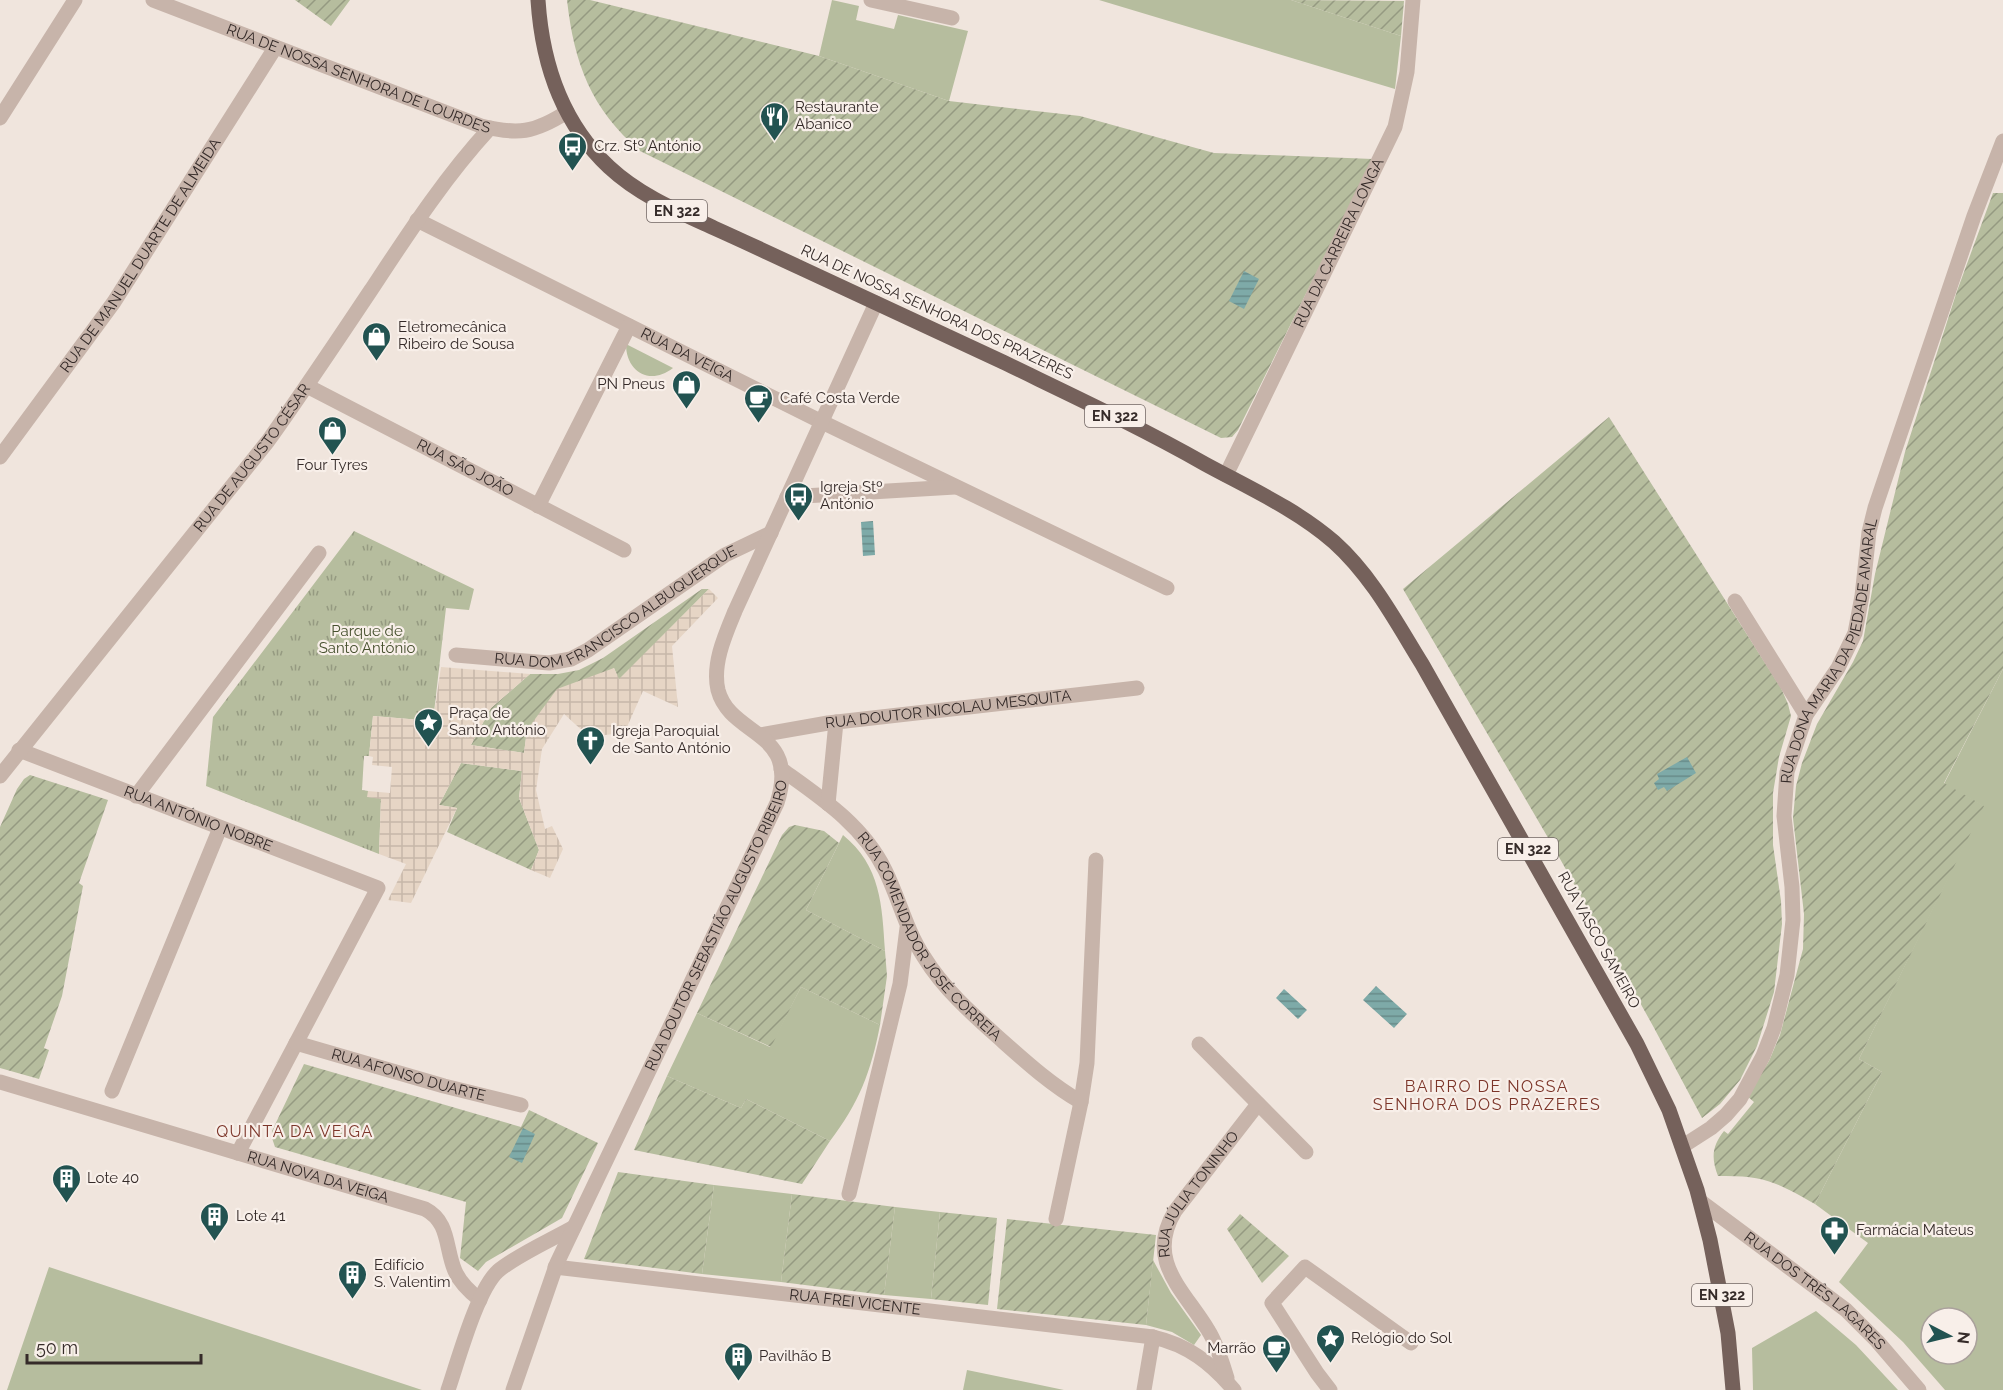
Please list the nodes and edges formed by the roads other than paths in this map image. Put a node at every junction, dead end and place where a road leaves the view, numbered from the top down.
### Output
1 (75, 0) edge
2 (153, 0) edge
3 (538, 0) edge
4 (871, 0) edge
5 (1413, 0) edge
6 (952, 18) dead end
7 (275, 48) junction
8 (567, 112) junction
9 (0, 118) edge
10 (490, 128) junction
11 (2003, 141) edge
12 (417, 220) junction
13 (876, 303) junction
14 (629, 326) junction
15 (307, 386) junction
16 (822, 422) junction
17 (0, 457) edge
18 (1226, 475) junction
19 (957, 487) junction
20 (787, 497) junction
21 (538, 506) junction
22 (1311, 524) joint
23 (771, 533) junction
24 (624, 550) dead end
25 (319, 553) dead end
26 (1167, 588) dead end
27 (1735, 601) dead end
28 (456, 655) dead end
29 (1137, 688) dead end
30 (1806, 715) junction
31 (836, 722) junction
32 (760, 735) junction
33 (19, 750) junction
34 (781, 769) junction
35 (0, 776) edge
36 (136, 796) junction
37 (828, 804) junction
38 (220, 828) junction
39 (1095, 860) dead end
40 (907, 925) junction
41 (296, 1043) junction
42 (1199, 1044) dead end
43 (0, 1082) edge
44 (112, 1091) dead end
45 (1081, 1102) junction
46 (1258, 1104) junction
47 (521, 1105) dead end
48 (1683, 1146) junction
49 (1306, 1152) dead end
50 (238, 1153) junction
51 (849, 1194) dead end
52 (1700, 1201) junction
53 (1056, 1219) dead end
54 (574, 1227) junction
55 (555, 1267) junction
56 (480, 1300) junction
57 (1154, 1337) junction
58 (1411, 1343) dead end
59 (1232, 1388) edge
60 (1328, 1389) edge
61 (448, 1390) edge
62 (513, 1390) edge
63 (1144, 1390) edge
64 (1733, 1390) edge
65 (1919, 1390) edge

1 - 9 street
2 - 7 street, RUA DE NOSSA SENHORA DE LOURDES
3 - 8 main road, EN 322
4 - 6 street
5 - 18 street, RUA DA CARREIRA LONGA
7 - 10 street, RUA DE NOSSA SENHORA DE LOURDES
7 - 17 street, RUA DE MANUEL DUARTE DE ALMEIDA
8 - 10 street, RUA DE NOSSA SENHORA DE LOURDES
8 - 13 main road, RUA DE NOSSA SENHORA DOS PRAZERES / EN 322
10 - 12 street, RUA DE AUGUSTO CÉSAR
11 - 30 street, RUA DONA MARIA DA PIEDADE AMARAL
12 - 14 street, RUA DA VEIGA
12 - 15 street, RUA DE AUGUSTO CÉSAR
13 - 16 street, RUA DOUTOR SEBASTIÃO AUGUSTO RIBEIRO
13 - 18 main road, RUA DE NOSSA SENHORA DOS PRAZERES / EN 322
14 - 16 street, RUA DA VEIGA
14 - 21 street
15 - 21 street, RUA SÃO JOÃO
15 - 33 street, RUA DE AUGUSTO CÉSAR
16 - 19 street, RUA DA VEIGA
16 - 20 street, RUA DOUTOR SEBASTIÃO AUGUSTO RIBEIRO
18 - 22 main road, RUA DE NOSSA SENHORA DOS PRAZERES / EN 322
19 - 20 street, RUA DA VEIGA
19 - 26 street, RUA DA VEIGA
20 - 23 street, RUA DOUTOR SEBASTIÃO AUGUSTO RIBEIRO
21 - 24 street, RUA SÃO JOÃO
22 - 48 main road, RUA VASCO SAMEIRO / EN 322
23 - 28 street, RUA DOM FRANCISCO ALBUQUERQUE
23 - 32 street, RUA DOUTOR SEBASTIÃO AUGUSTO RIBEIRO
25 - 36 street
27 - 30 street
29 - 31 street, RUA DOUTOR NICOLAU MESQUITA
30 - 48 street, RUA DONA MARIA DA PIEDADE AMARAL
31 - 32 street, RUA DOUTOR NICOLAU MESQUITA
31 - 37 street
32 - 34 street, RUA DOUTOR SEBASTIÃO AUGUSTO RIBEIRO
33 - 35 street, RUA DE AUGUSTO CÉSAR
33 - 36 street, RUA ANTÓNIO NOBRE
34 - 37 street, RUA COMENDADOR JOSÉ CORREIA
34 - 54 street, RUA DOUTOR SEBASTIÃO AUGUSTO RIBEIRO
36 - 38 street, RUA ANTÓNIO NOBRE
37 - 40 street, RUA COMENDADOR JOSÉ CORREIA
38 - 41 street, RUA ANTÓNIO NOBRE
38 - 44 street
39 - 45 street
40 - 45 street, RUA COMENDADOR JOSÉ CORREIA
40 - 51 street
41 - 47 street, RUA AFONSO DUARTE
41 - 50 street
42 - 46 street
43 - 50 street, RUA NOVA DA VEIGA
45 - 53 street
46 - 49 street
46 - 59 street, RUA JÚLIA TONINHO
48 - 52 main road, RUA VASCO SAMEIRO / EN 322
50 - 56 street, RUA NOVA DA VEIGA
52 - 64 main road, RUA VASCO SAMEIRO / EN 322
52 - 65 street, RUA DOS TRÊS LAGARES
54 - 55 street, RUA DOUTOR SEBASTIÃO AUGUSTO RIBEIRO
54 - 56 street
55 - 57 street, RUA FREI VICENTE
55 - 62 street, RUA DOUTOR SEBASTIÃO AUGUSTO RIBEIRO
56 - 61 street
57 - 59 street, RUA FREI VICENTE
57 - 63 street
58 - 60 street

